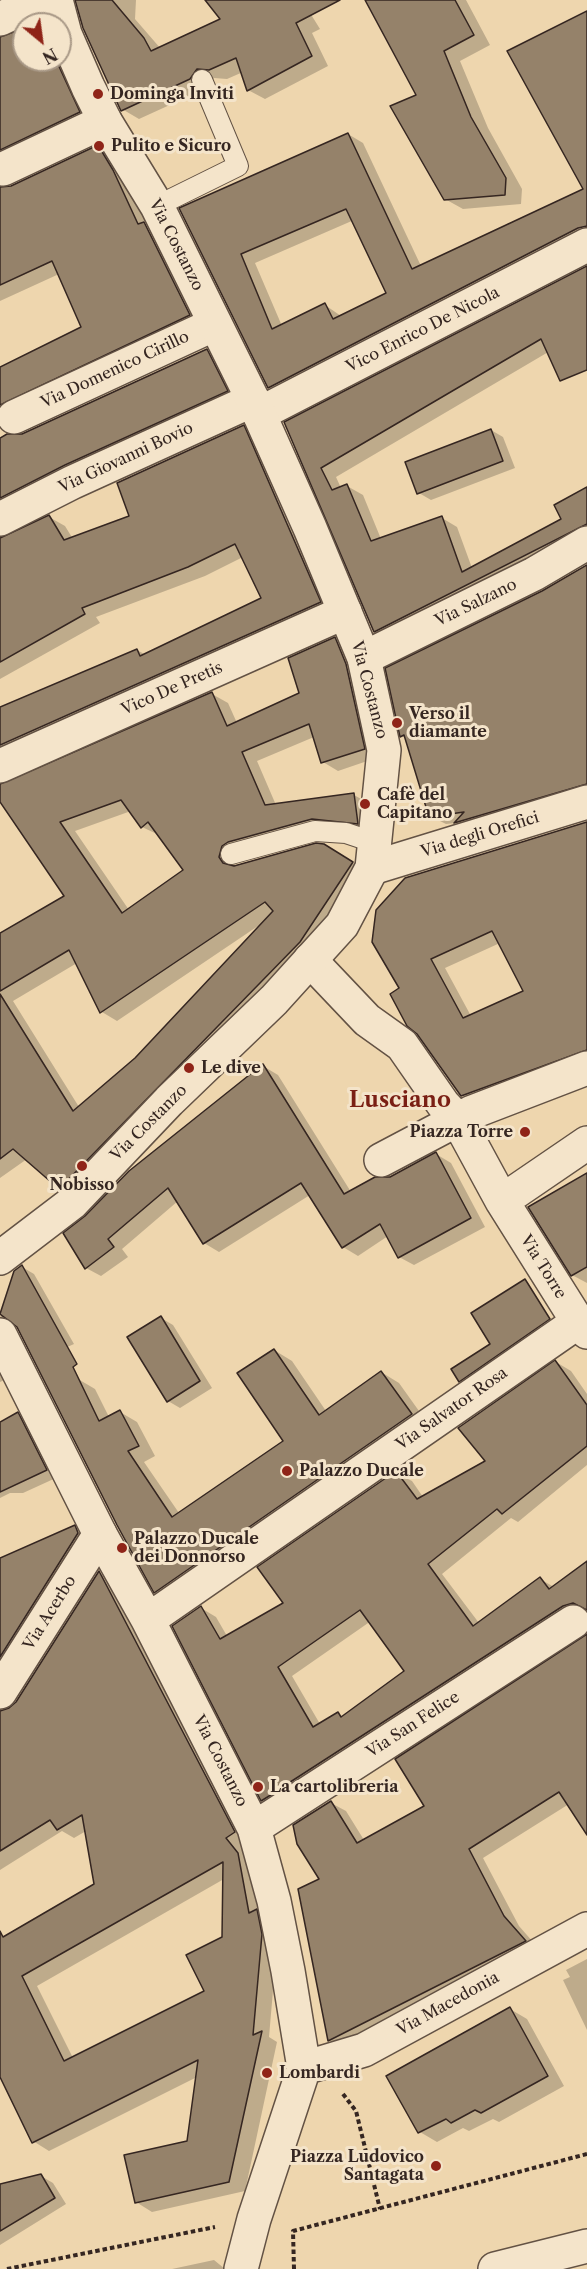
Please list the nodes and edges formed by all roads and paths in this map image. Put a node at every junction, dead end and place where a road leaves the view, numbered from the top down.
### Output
1 (40, 0) edge
2 (56, 0) edge
3 (0, 19) edge
4 (202, 80) dead end
5 (105, 121) junction
6 (3, 169) dead end
7 (157, 206) junction
8 (587, 245) edge
9 (215, 324) junction
10 (256, 407) junction
11 (14, 417) dead end
12 (0, 519) edge
13 (587, 543) edge
14 (345, 612) junction
15 (364, 658) junction
16 (0, 766) edge
17 (587, 802) edge
18 (231, 854) dead end
19 (374, 855) junction
20 (310, 960) junction
21 (587, 1068) edge
22 (458, 1120) junction
23 (587, 1143) edge
24 (381, 1160) dead end
25 (501, 1201) junction
26 (0, 1258) edge
27 (582, 1327) edge
28 (0, 1335) edge
29 (100, 1534) junction
30 (148, 1620) junction
31 (573, 1622) dead end
32 (0, 1692) edge
33 (254, 1828) junction
34 (587, 1929) edge
35 (304, 2068) junction
36 (340, 2091) dead end
37 (587, 2154) edge
38 (380, 2209) junction
39 (254, 2219) junction
40 (587, 2246) edge
41 (7, 2269) edge
42 (241, 2269) edge
43 (294, 2269) edge
44 (495, 2269) edge

1 - 3 street
2 - 5 street, Via Costanzo
4 - 7 lane
5 - 6 street
5 - 7 street, Via Costanzo
7 - 9 street, Via Costanzo
8 - 10 street, Vico Enrico De Nicola
9 - 10 street, Via Costanzo
9 - 11 street, Via Domenico Cirillo
10 - 12 street, Via Giovanni Bovio
10 - 14 street, Via Costanzo
13 - 15 street, Via Salzano
14 - 15 street, Via Costanzo
14 - 16 street, Vico De Pretis
15 - 19 street, Via Costanzo
17 - 19 street, Via degli Orefici
18 - 19 lane
19 - 20 street, Via Costanzo
20 - 22 street
20 - 26 street, Via Costanzo
21 - 22 street
22 - 24 street
22 - 25 street
23 - 25 street
25 - 27 street, Via Torre
27 - 30 street, Via Salvator Rosa
28 - 29 street, Via Costanzo
29 - 30 street, Via Costanzo
29 - 32 street, Via Acerbo
30 - 33 street, Via Costanzo
31 - 33 street, Via San Felice
33 - 35 street, Via Costanzo
34 - 35 street, Via Macedonia
35 - 39 street, Via Costanzo
36 - 38 path
37 - 38 path
38 - 43 path
39 - 41 path
39 - 42 street, Via Costanzo
40 - 44 street

